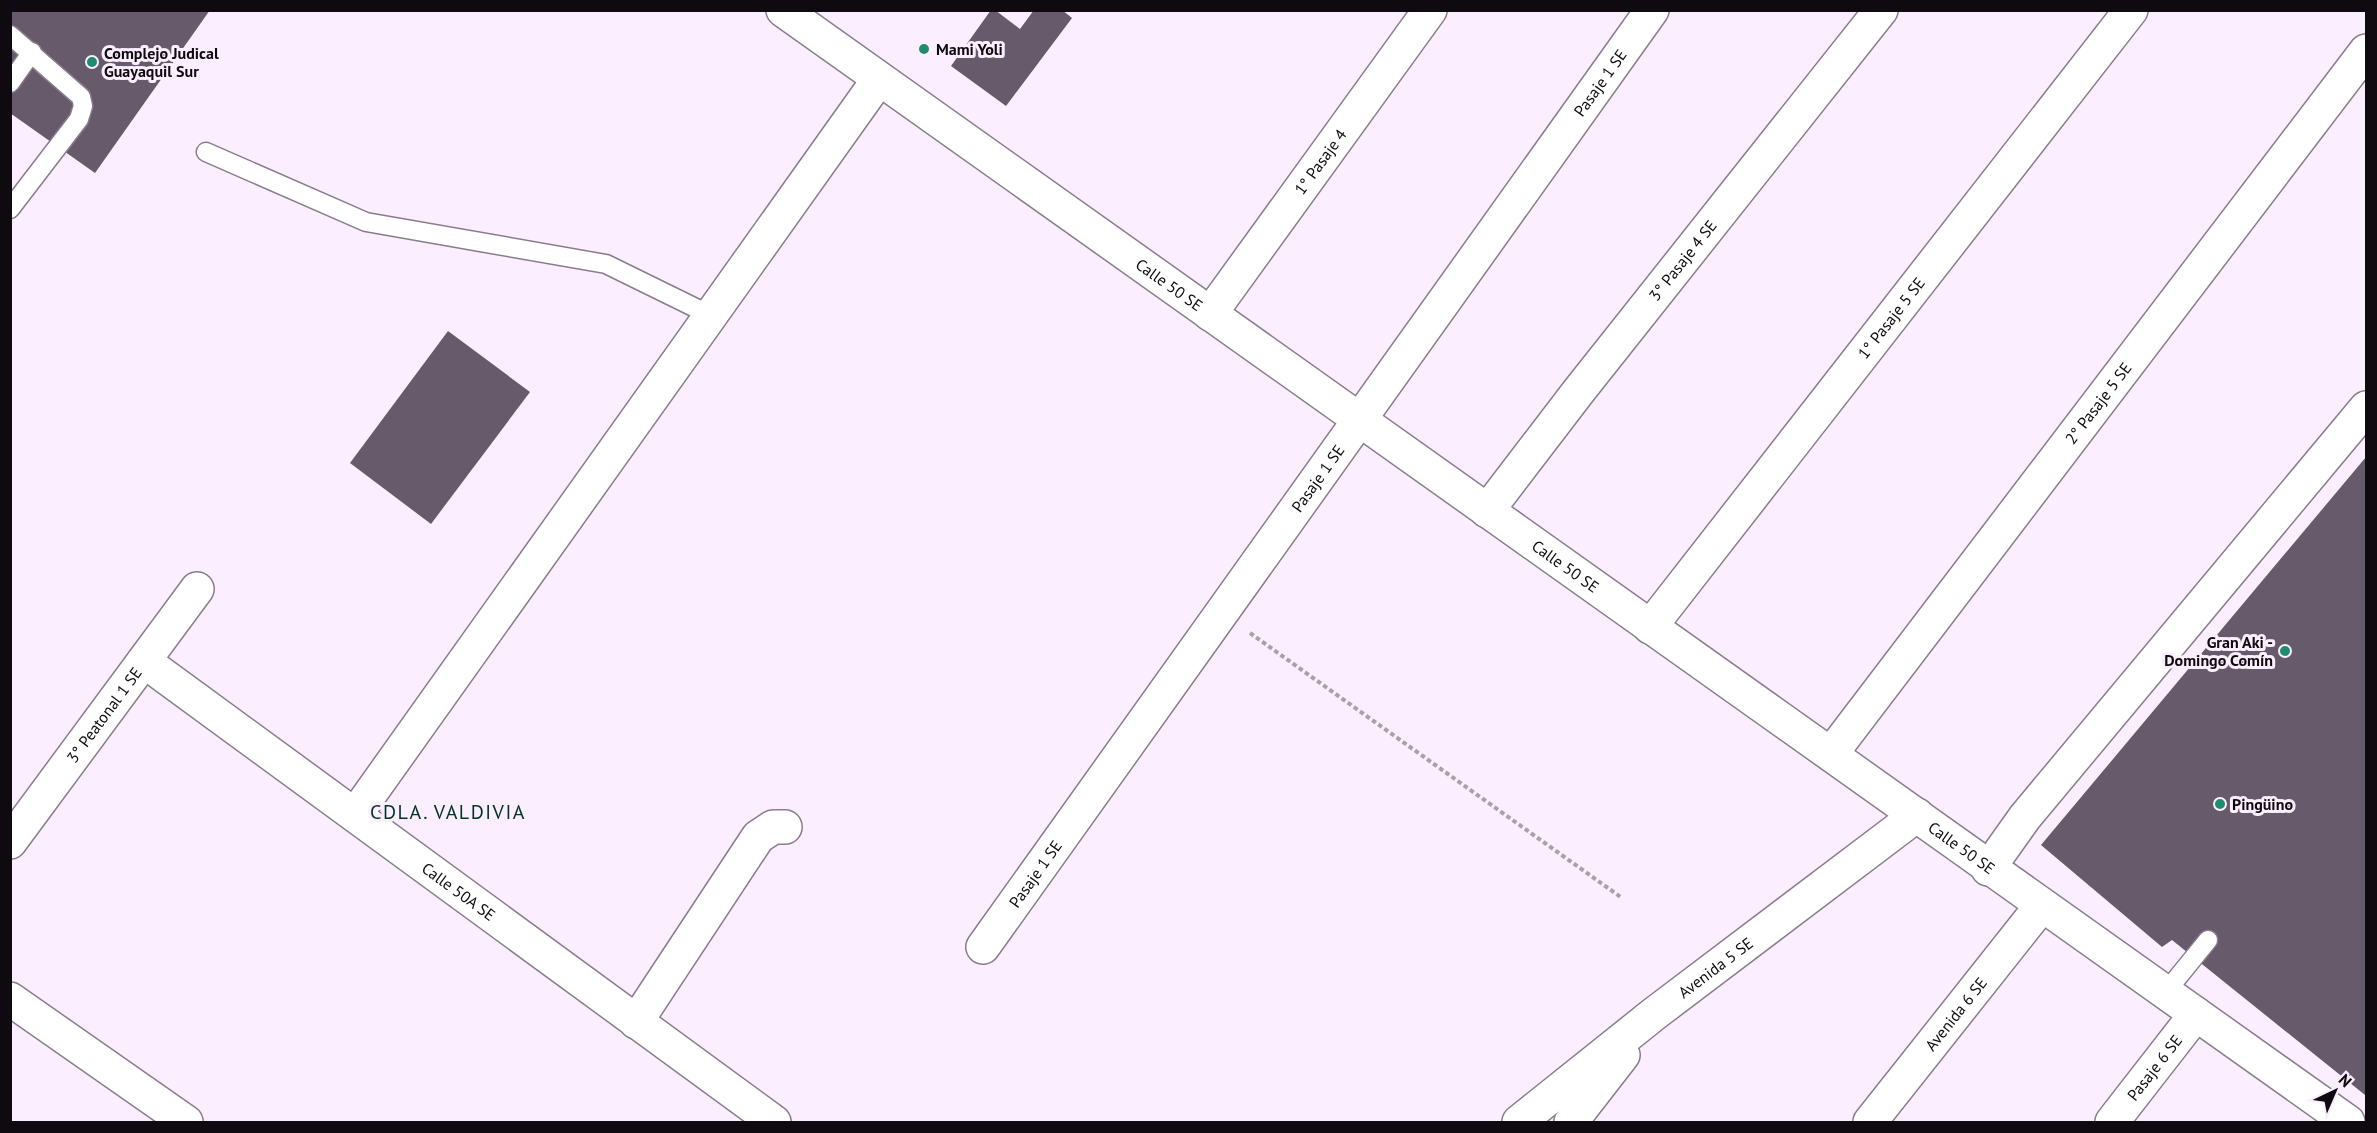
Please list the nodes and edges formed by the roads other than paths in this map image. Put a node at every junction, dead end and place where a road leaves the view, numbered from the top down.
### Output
1 (783, 10) edge
2 (1430, 10) edge
3 (1652, 10) edge
4 (1881, 10) edge
5 (2131, 10) edge
6 (10, 35) edge
7 (2367, 51) edge
8 (32, 52) junction
9 (879, 79) junction
10 (10, 83) edge
11 (206, 152) dead end
12 (10, 209) edge
13 (1210, 314) junction
14 (712, 316) junction
15 (2367, 408) edge
16 (1361, 421) junction
17 (1487, 511) junction
18 (197, 589) dead end
19 (1650, 627) junction
20 (144, 661) junction
21 (1831, 754) junction
22 (355, 815) junction
23 (1917, 815) junction
24 (785, 827) dead end
25 (10, 842) edge
26 (1988, 869) junction
27 (2042, 905) junction
28 (2208, 940) dead end
29 (983, 947) dead end
30 (2165, 993) junction
31 (10, 999) edge
32 (1654, 1014) junction
33 (2196, 1014) junction
34 (636, 1022) junction
35 (186, 1122) edge
36 (774, 1122) edge
37 (1519, 1122) edge
38 (1571, 1122) edge
39 (1870, 1122) edge
40 (2112, 1122) edge
41 (2348, 1122) edge

1 - 9 street, Calle 50 SE
2 - 13 street, 1° Pasaje 4
3 - 16 street, Pasaje 1 SE
4 - 17 street, 3° Pasaje 4 SE
5 - 19 street, 1° Pasaje 5 SE
6 - 8 lane
7 - 21 street, 2° Pasaje 5 SE
8 - 10 lane
8 - 12 lane
9 - 13 street, Calle 50 SE
9 - 14 street
11 - 14 lane
13 - 16 street, Calle 50 SE
14 - 22 street
15 - 26 street
16 - 17 street, Calle 50 SE
16 - 29 street, Pasaje 1 SE
17 - 19 street, Calle 50 SE
18 - 20 street, 3° Peatonal 1 SE
19 - 21 street, Calle 50 SE
20 - 22 street, Calle 50A SE
20 - 25 street, 3° Peatonal 1 SE
21 - 23 street, Calle 50 SE
22 - 34 street, Calle 50A SE
23 - 26 street, Calle 50 SE
23 - 32 street, Avenida 5 SE
24 - 34 street
26 - 27 street, Calle 50 SE
27 - 30 street, Calle 50 SE
27 - 39 street, Avenida 6 SE
28 - 30 lane
30 - 33 street, Calle 50 SE
31 - 35 street
32 - 37 street, Avenida 5 SE
32 - 38 street
33 - 40 street, Pasaje 6 SE
33 - 41 street, Calle 50 SE
34 - 36 street, Calle 50A SE

